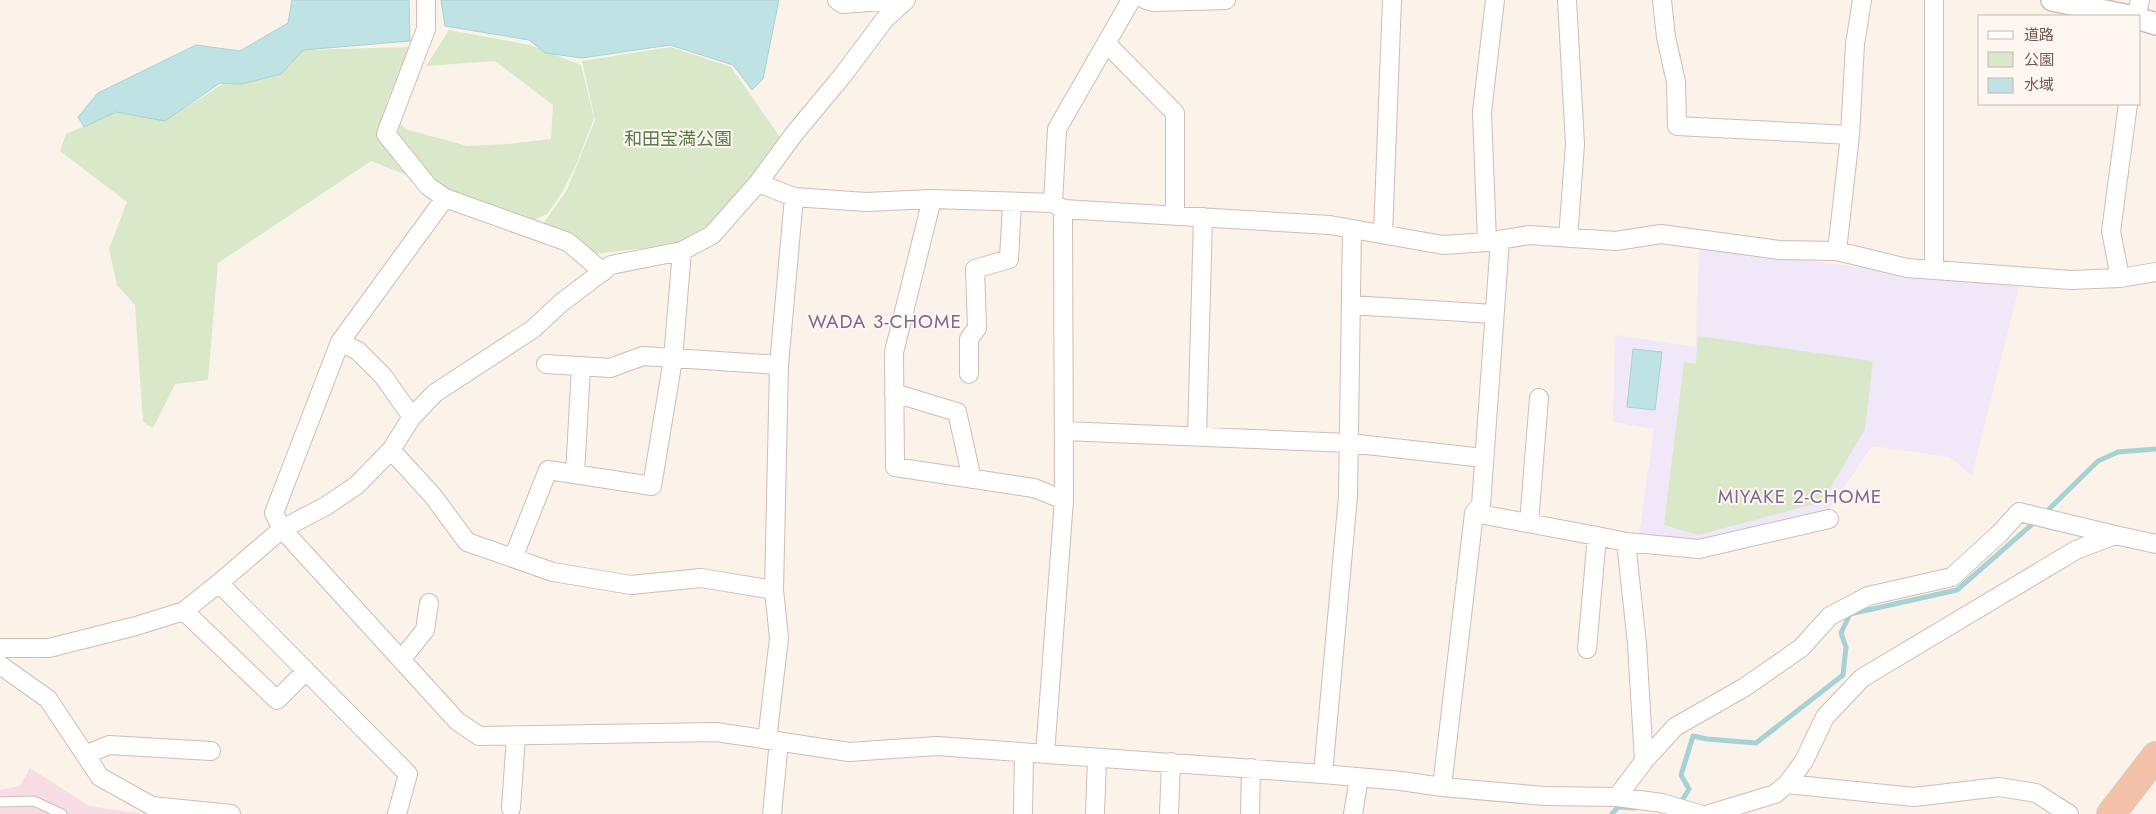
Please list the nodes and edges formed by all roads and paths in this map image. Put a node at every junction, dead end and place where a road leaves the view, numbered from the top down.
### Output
1 (426, 0) edge
2 (837, 0) edge
3 (895, 0) edge
4 (906, 0) edge
5 (1131, 0) edge
6 (1226, 0) edge
7 (1392, 0) edge
8 (1495, 0) edge
9 (1567, 0) edge
10 (1662, 0) edge
11 (1862, 0) edge
12 (1934, 0) edge
13 (2052, 0) edge
14 (2140, 0) edge
15 (1151, 1) edge
16 (2124, 15) edge
17 (2136, 15) edge
18 (2141, 19) edge
19 (2156, 24) edge
20 (1106, 43) junction
21 (2128, 105) edge
22 (1850, 135) junction
23 (758, 183) junction
24 (794, 197) junction
25 (445, 198) junction
26 (932, 199) junction
27 (1012, 203) junction
28 (1058, 206) junction
29 (1175, 215) junction
30 (1203, 217) junction
31 (1352, 229) junction
32 (1382, 234) junction
33 (1568, 238) junction
34 (1494, 241) junction
35 (682, 251) junction
36 (1837, 251) junction
37 (1934, 270) junction
38 (603, 272) junction
39 (2156, 272) edge
40 (2120, 278) junction
41 (1351, 305) junction
42 (1494, 314) junction
43 (340, 342) junction
44 (673, 359) junction
45 (546, 364) dead end
46 (779, 364) junction
47 (581, 366) junction
48 (969, 374) dead end
49 (894, 392) junction
50 (1539, 398) dead end
51 (412, 417) junction
52 (1064, 431) junction
53 (1197, 437) junction
54 (1349, 443) junction
55 (391, 450) junction
56 (1484, 458) junction
57 (575, 474) junction
58 (972, 479) junction
59 (1064, 500) junction
60 (1474, 513) junction
61 (1829, 519) dead end
62 (1529, 523) junction
63 (282, 529) junction
64 (2115, 535) junction
65 (1597, 536) junction
66 (1626, 542) junction
67 (2156, 544) edge
68 (513, 558) junction
69 (219, 584) junction
70 (774, 590) junction
71 (429, 603) dead end
72 (184, 611) junction
73 (0, 648) edge
74 (1587, 648) dead end
75 (401, 660) junction
76 (0, 665) edge
77 (306, 671) junction
78 (516, 736) junction
79 (773, 740) junction
80 (211, 751) dead end
81 (1024, 753) junction
82 (1045, 754) junction
83 (85, 755) junction
84 (2156, 756) edge
85 (1097, 758) junction
86 (1644, 761) junction
87 (1171, 762) junction
88 (1251, 768) junction
89 (1323, 774) junction
90 (1359, 778) junction
91 (1788, 784) junction
92 (1442, 788) junction
93 (1617, 798) junction
94 (0, 802) edge
95 (511, 808) dead end
96 (1684, 811) edge
97 (62, 814) edge
98 (231, 814) edge
99 (397, 814) edge
100 (772, 814) edge
101 (1023, 814) edge
102 (1095, 814) edge
103 (1169, 814) edge
104 (1250, 814) edge
105 (1353, 814) edge
106 (1709, 814) edge
107 (2069, 814) edge
108 (2111, 814) edge

1 - 25 street
2 - 3 street
4 - 23 street
5 - 20 street
6 - 15 street
7 - 32 street
8 - 34 street
9 - 33 street
10 - 22 street
11 - 22 street
12 - 37 street
13 - 16 street
14 - 17 street
18 - 19 street
20 - 28 street
20 - 29 street
21 - 40 street
22 - 36 street
23 - 24 street
23 - 35 street
24 - 26 street
24 - 46 street
25 - 38 street
25 - 43 street
26 - 27 street
26 - 49 street
27 - 28 street
27 - 48 street
28 - 29 street
28 - 52 street
29 - 30 street
30 - 31 street
30 - 53 street
31 - 32 street
31 - 41 street
32 - 34 street
33 - 34 street
33 - 36 street
34 - 42 street
35 - 38 street
35 - 44 street
36 - 37 street
37 - 40 street
38 - 51 street
39 - 40 street
41 - 42 street
41 - 54 street
42 - 56 street
43 - 51 street
43 - 63 street
44 - 46 street
44 - 47 street
44 - 57 street
45 - 47 street
46 - 70 street
47 - 57 street
49 - 58 street
49 - 58 street
50 - 62 street
51 - 55 street
52 - 53 street
52 - 59 street
53 - 54 street
54 - 56 street
54 - 89 street
55 - 63 street
55 - 68 street
56 - 60 street
57 - 68 street
58 - 59 street
59 - 82 street
60 - 62 street
60 - 92 street
61 - 66 street
62 - 65 street
63 - 69 street
63 - 75 street
64 - 67 street
64 - 86 street
64 - 91 street
65 - 66 street
65 - 74 street
66 - 86 street
68 - 70 street
69 - 72 street
69 - 77 street
70 - 79 street
71 - 75 street
72 - 73 street
72 - 77 street
75 - 78 street
76 - 83 street
77 - 99 street
78 - 79 street
78 - 95 street
79 - 81 street
79 - 100 street
80 - 83 street
81 - 82 street
81 - 101 street
82 - 85 street
83 - 98 street
84 - 108 highway
85 - 87 street
85 - 102 street
86 - 93 street
87 - 88 street
87 - 103 street
88 - 89 street
88 - 104 street
89 - 90 street
90 - 92 street
90 - 105 street
91 - 106 street
91 - 107 street
92 - 93 street
93 - 96 street
94 - 97 lane

